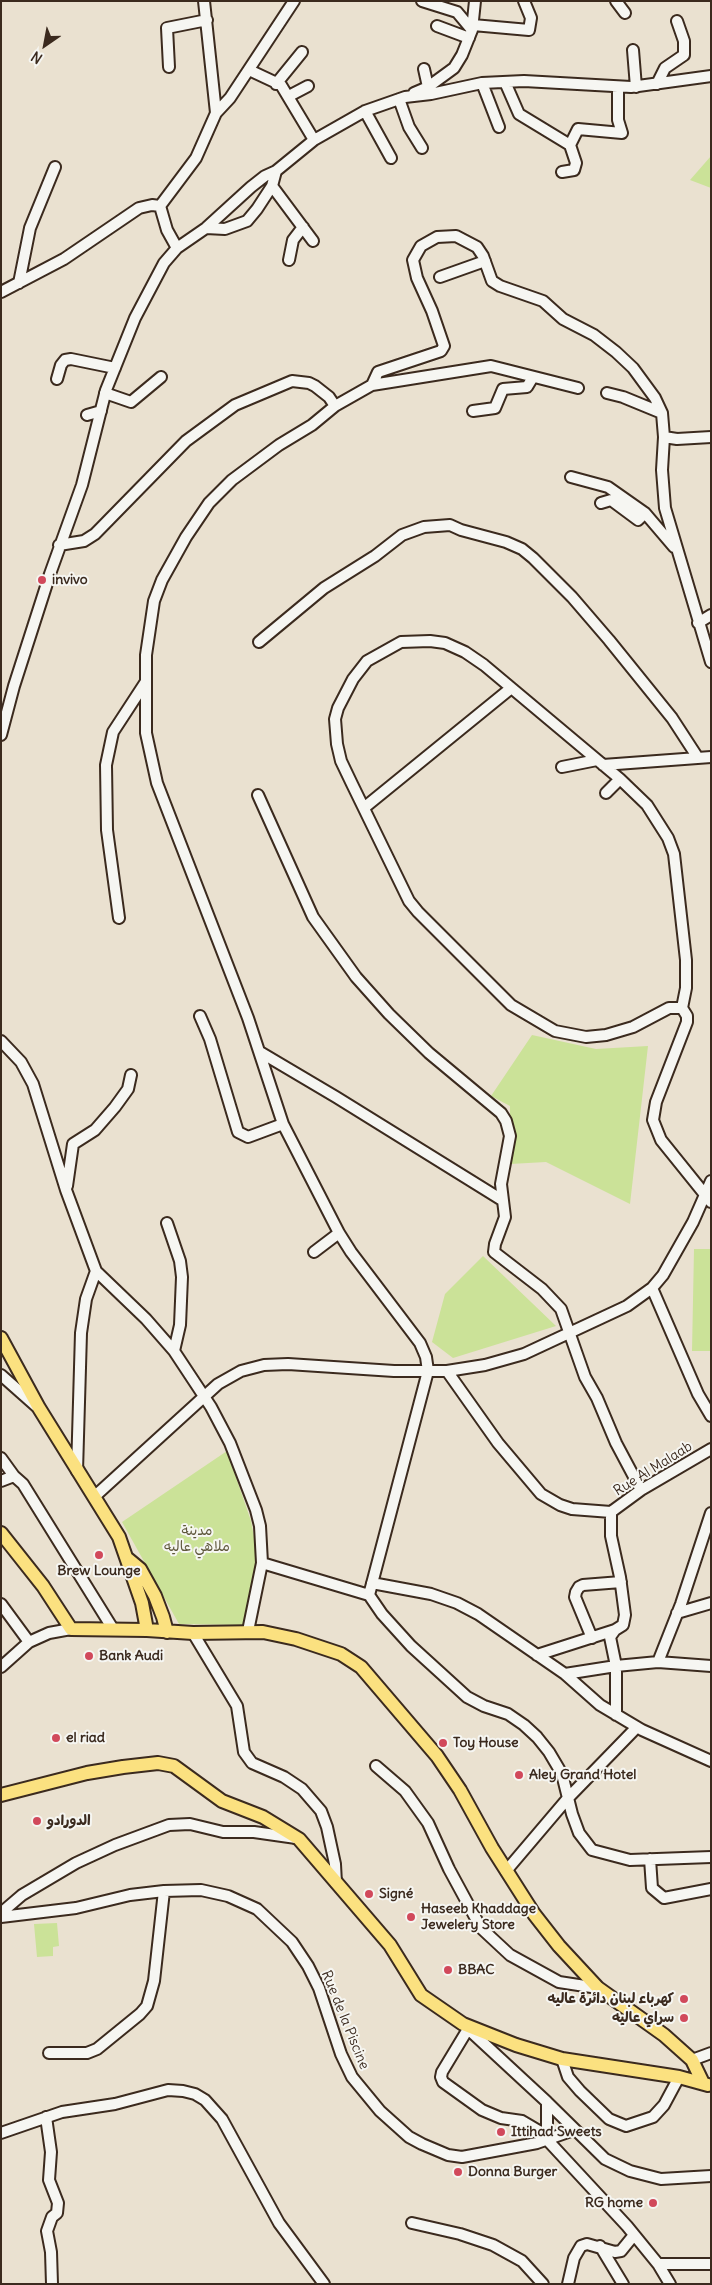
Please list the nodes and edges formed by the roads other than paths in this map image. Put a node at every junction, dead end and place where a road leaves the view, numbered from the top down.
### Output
1 (204, 1) edge
2 (294, 1) edge
3 (422, 1) edge
4 (475, 1) edge
5 (524, 1) edge
6 (616, 1) edge
7 (625, 13) dead end
8 (207, 20) junction
9 (677, 21) dead end
10 (437, 26) dead end
11 (471, 31) junction
12 (632, 50) dead end
13 (302, 52) dead end
14 (169, 67) dead end
15 (424, 69) dead end
16 (248, 70) junction
17 (711, 76) edge
18 (505, 82) junction
19 (482, 83) junction
20 (276, 84) junction
21 (657, 84) junction
22 (308, 86) dead end
23 (636, 86) junction
24 (428, 87) junction
25 (618, 87) junction
26 (288, 96) junction
27 (402, 98) junction
28 (365, 111) junction
29 (216, 113) junction
30 (499, 126) dead end
31 (314, 140) junction
32 (570, 145) junction
33 (422, 148) dead end
34 (391, 158) dead end
35 (55, 167) dead end
36 (276, 170) junction
37 (562, 172) dead end
38 (272, 186) junction
39 (160, 206) junction
40 (303, 227) junction
41 (206, 228) junction
42 (313, 241) dead end
43 (177, 248) junction
44 (289, 260) dead end
45 (485, 262) junction
46 (440, 277) dead end
47 (19, 283) junction
48 (1, 292) edge
49 (468, 360) dead end
50 (115, 368) junction
51 (463, 371) junction
52 (533, 376) junction
53 (161, 377) dead end
54 (57, 379) dead end
55 (372, 385) junction
56 (578, 388) dead end
57 (607, 392) dead end
58 (105, 393) junction
59 (335, 406) junction
60 (101, 411) junction
61 (473, 411) dead end
62 (662, 412) junction
63 (87, 415) dead end
64 (664, 437) junction
65 (711, 437) edge
66 (571, 476) dead end
67 (601, 503) dead end
68 (645, 513) junction
69 (60, 545) junction
70 (678, 551) junction
71 (711, 615) edge
72 (698, 622) junction
73 (259, 642) dead end
74 (710, 656) edge
75 (145, 682) junction
76 (510, 689) junction
77 (1, 735) edge
78 (711, 757) edge
79 (698, 758) junction
80 (600, 763) junction
81 (562, 768) dead end
82 (620, 779) junction
83 (606, 793) dead end
84 (258, 795) dead end
85 (365, 807) junction
86 (119, 918) dead end
87 (682, 1008) junction
88 (200, 1016) dead end
89 (1, 1040) edge
90 (260, 1052) junction
91 (131, 1075) dead end
92 (283, 1124) junction
93 (711, 1182) edge
94 (66, 1190) junction
95 (708, 1199) edge
96 (502, 1200) junction
97 (167, 1223) dead end
98 (339, 1232) junction
99 (314, 1252) dead end
100 (96, 1271) junction
101 (652, 1288) junction
102 (568, 1333) junction
103 (1, 1338) edge
104 (174, 1351) junction
105 (428, 1371) junction
106 (447, 1371) junction
107 (1, 1375) edge
108 (204, 1396) junction
109 (38, 1408) junction
110 (711, 1416) edge
111 (711, 1449) edge
112 (1, 1458) edge
113 (77, 1472) junction
114 (14, 1476) junction
115 (1, 1481) edge
116 (641, 1490) junction
117 (94, 1497) junction
118 (611, 1512) junction
119 (711, 1513) edge
120 (708, 1530) edge
121 (1, 1533) edge
122 (128, 1559) junction
123 (262, 1563) junction
124 (621, 1582) junction
125 (372, 1583) junction
126 (369, 1595) junction
127 (157, 1601) junction
128 (142, 1603) junction
129 (711, 1603) edge
130 (1, 1604) edge
131 (677, 1613) junction
132 (71, 1629) junction
133 (113, 1629) junction
134 (147, 1630) junction
135 (614, 1630) junction
136 (248, 1631) junction
137 (167, 1632) junction
138 (193, 1633) junction
139 (592, 1638) junction
140 (29, 1642) junction
141 (537, 1655) junction
142 (658, 1662) junction
143 (616, 1666) junction
144 (711, 1666) edge
145 (1, 1667) edge
146 (565, 1674) junction
147 (616, 1715) junction
148 (638, 1727) junction
149 (711, 1761) edge
150 (376, 1766) dead end
151 (1, 1794) edge
152 (568, 1798) junction
153 (299, 1839) junction
154 (711, 1857) edge
155 (650, 1859) junction
156 (506, 1871) junction
157 (336, 1883) junction
158 (711, 1889) edge
159 (164, 1891) junction
160 (1, 1915) edge
161 (598, 1988) junction
162 (465, 2027) junction
163 (49, 2053) dead end
164 (711, 2053) edge
165 (562, 2058) junction
166 (692, 2060) junction
167 (679, 2077) junction
168 (707, 2085) edge
169 (547, 2102) junction
170 (46, 2117) junction
171 (574, 2130) junction
172 (1, 2133) edge
173 (547, 2140) junction
174 (711, 2176) edge
175 (412, 2223) dead end
176 (634, 2235) junction
177 (600, 2246) junction
178 (658, 2264) junction
179 (711, 2264) edge
180 (52, 2284) edge
181 (324, 2284) edge
182 (544, 2284) edge
183 (568, 2284) edge
184 (623, 2284) edge
185 (670, 2284) edge

1 - 8 street
2 - 16 street
3 - 11 street
4 - 11 street
5 - 11 street
6 - 7 street
8 - 14 street
8 - 29 street
9 - 21 street
10 - 11 street
11 - 24 street
12 - 23 street
13 - 20 street
15 - 24 street
16 - 20 street
16 - 29 street
17 - 21 street
18 - 19 street
18 - 25 street
18 - 32 street
19 - 27 street
19 - 30 street
20 - 26 street
21 - 23 street
22 - 26 street
23 - 25 street
24 - 27 street
25 - 32 street
26 - 31 street
27 - 28 street
27 - 33 street
28 - 31 street
28 - 34 street
29 - 39 street
31 - 36 street
32 - 37 street
35 - 47 street
36 - 38 street
36 - 41 street
38 - 40 street
38 - 41 street
39 - 43 street
39 - 47 street
40 - 42 street
40 - 44 street
41 - 43 street
43 - 50 street
45 - 46 street
45 - 55 street
45 - 62 street
47 - 48 street
49 - 51 street
50 - 54 street
50 - 58 street
51 - 52 street
51 - 55 street
52 - 56 street
52 - 61 street
53 - 58 street
55 - 59 street
57 - 62 street
58 - 60 street
59 - 69 street
59 - 75 street
60 - 63 street
60 - 69 street
62 - 64 street
64 - 65 street
64 - 70 street
66 - 68 street
67 - 68 street
68 - 70 street
69 - 77 street
70 - 72 street
71 - 72 street
72 - 74 street
73 - 79 street
75 - 86 street
75 - 90 street
76 - 80 street
76 - 85 street
76 - 85 street
78 - 79 street
79 - 80 street
80 - 81 street
80 - 82 street
82 - 83 street
82 - 87 street
84 - 96 street
85 - 87 street
87 - 95 street
88 - 92 street
89 - 94 street
90 - 92 street
90 - 96 street
91 - 94 street
92 - 98 street
93 - 95 street
94 - 100 street
95 - 101 street
96 - 102 street
97 - 104 street
98 - 99 street
98 - 105 street
100 - 104 street
100 - 113 street
101 - 102 street
101 - 110 street
102 - 106 street
102 - 116 street
103 - 109 main road
104 - 108 street
105 - 106 street
105 - 108 street
105 - 125 street
106 - 118 street
107 - 109 street
108 - 117 street
108 - 123 street
109 - 113 main road
111 - 116 street, Rue Al Malaab
112 - 114 street
113 - 117 main road
114 - 115 street
114 - 133 street
116 - 118 street, Rue Al Malaab
117 - 122 main road
118 - 124 street
119 - 120 street
120 - 131 street
121 - 132 main road
122 - 127 main road
122 - 128 main road
123 - 126 street
123 - 136 street
124 - 135 street
124 - 139 street
125 - 126 street
125 - 141 street
126 - 152 street
127 - 128 main road
127 - 137 main road
128 - 134 main road
129 - 131 street
130 - 140 street
131 - 142 street
132 - 133 main road
132 - 140 street
133 - 134 main road
134 - 137 main road
135 - 139 street
135 - 143 street
136 - 138 main road
136 - 156 main road
137 - 138 main road
138 - 157 street
139 - 141 street
140 - 145 street
141 - 146 street
142 - 143 street
142 - 144 street
143 - 146 street
143 - 147 street
146 - 147 street
147 - 148 street
148 - 149 street
148 - 152 street
150 - 161 street
151 - 153 main road
152 - 155 street
152 - 156 street
153 - 157 main road
153 - 160 street
154 - 155 street
155 - 158 street
156 - 161 main road
157 - 162 main road
159 - 160 street, Rue de la Piscine
159 - 163 street
159 - 173 street, Rue de la Piscine
161 - 166 main road
162 - 165 main road
162 - 169 street
162 - 173 street
164 - 166 street
165 - 167 main road
165 - 167 street
166 - 168 main road
167 - 168 main road
169 - 171 street
169 - 173 street
170 - 172 street
170 - 180 street
170 - 181 street
171 - 173 street, Rue de la Piscine
171 - 174 street
173 - 176 street
175 - 182 street
176 - 177 street
176 - 178 street
177 - 183 street
177 - 184 street
178 - 179 street
178 - 185 street

